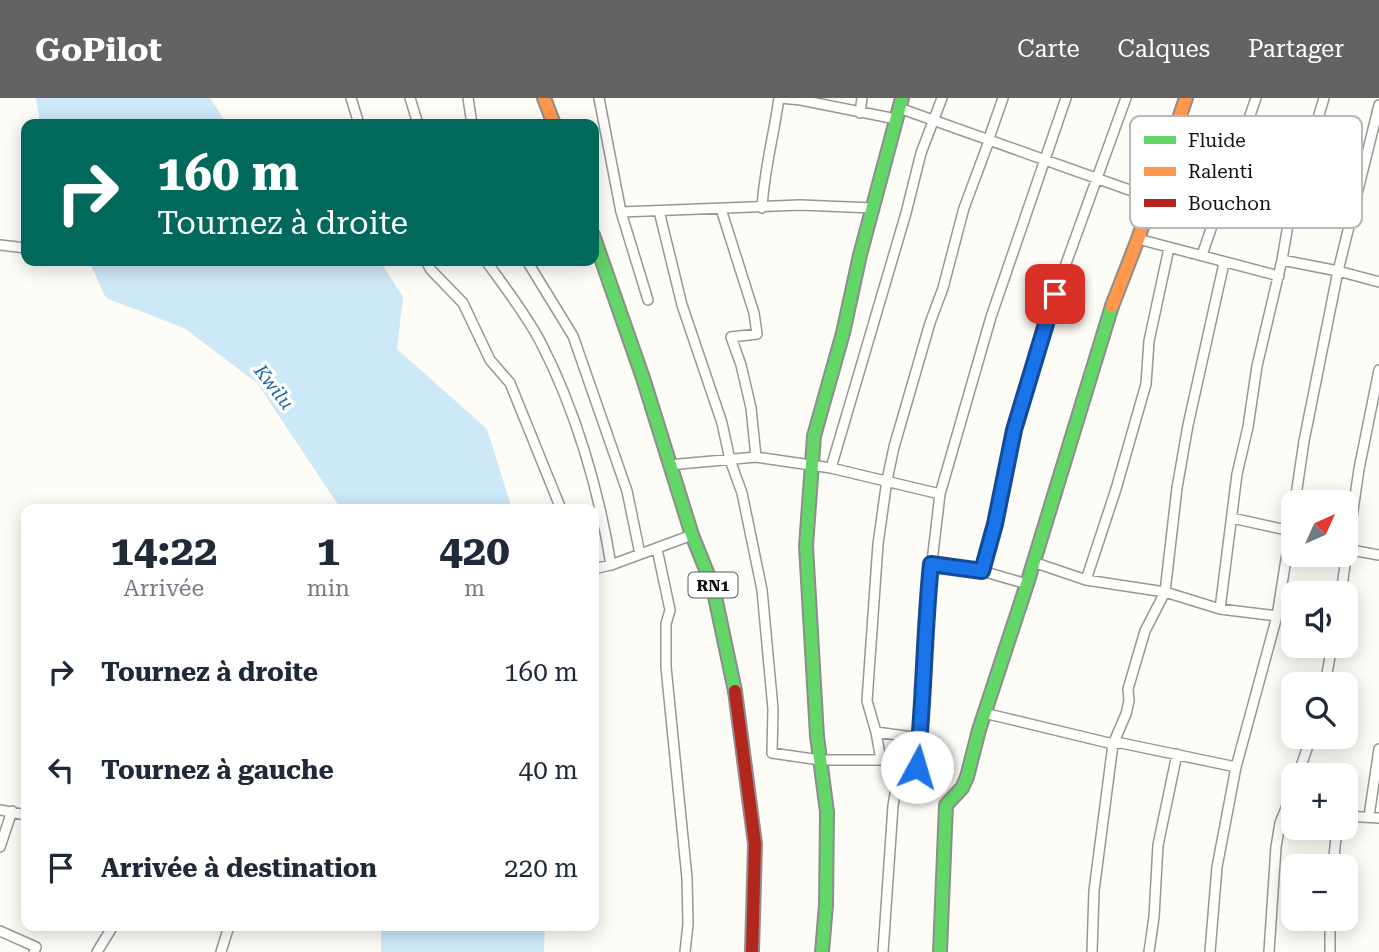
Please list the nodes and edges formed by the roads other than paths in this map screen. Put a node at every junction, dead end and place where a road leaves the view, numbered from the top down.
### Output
1 (351, 98) edge
2 (410, 98) edge
3 (468, 98) edge
4 (544, 98) edge
5 (599, 98) edge
6 (779, 98) edge
7 (862, 98) edge
8 (942, 98) edge
9 (1003, 98) edge
10 (1066, 98) edge
11 (1126, 98) edge
12 (1186, 98) edge
13 (1256, 98) edge
14 (1324, 98) edge
15 (802, 99) edge
16 (1379, 105) edge
17 (899, 108) edge
18 (860, 113) junction
19 (1180, 116) edge
20 (1250, 116) edge
21 (1319, 116) edge
22 (357, 119) edge
23 (416, 119) edge
24 (471, 119) edge
25 (552, 119) edge
26 (933, 121) junction
27 (989, 141) junction
28 (1044, 159) junction
29 (1362, 174) edge
30 (1096, 178) junction
31 (1130, 190) edge
32 (762, 208) junction
33 (873, 208) junction
34 (721, 209) junction
35 (659, 211) junction
36 (621, 212) junction
37 (1142, 228) edge
38 (1211, 228) edge
39 (1288, 228) edge
40 (1349, 228) edge
41 (1138, 239) junction
42 (0, 245) edge
43 (21, 247) edge
44 (1169, 248) junction
45 (599, 252) edge
46 (1202, 255) junction
47 (1282, 260) junction
48 (1224, 262) junction
49 (429, 266) edge
50 (489, 266) edge
51 (530, 266) edge
52 (1338, 271) junction
53 (1279, 276) junction
54 (1379, 282) edge
55 (648, 300) dead end
56 (1379, 370) edge
57 (756, 457) junction
58 (730, 460) junction
59 (670, 466) junction
60 (812, 466) junction
61 (831, 468) junction
62 (887, 480) junction
63 (1297, 490) edge
64 (1356, 490) edge
65 (940, 494) junction
66 (559, 504) edge
67 (599, 504) edge
68 (599, 504) edge
69 (1232, 517) junction
70 (1281, 531) edge
71 (692, 535) junction
72 (657, 549) junction
73 (1358, 551) edge
74 (640, 554) junction
75 (1379, 555) edge
76 (1033, 562) junction
77 (931, 564) junction
78 (611, 565) junction
79 (1286, 567) edge
80 (599, 568) edge
81 (982, 571) junction
82 (1086, 580) junction
83 (1027, 584) junction
84 (1165, 592) junction
85 (1220, 608) junction
86 (1277, 616) junction
87 (984, 713) junction
88 (876, 732) junction
89 (920, 738) junction
90 (1112, 744) junction
91 (1379, 749) edge
92 (1177, 754) junction
93 (820, 760) junction
94 (881, 760) junction
95 (1236, 766) junction
96 (917, 767) junction
97 (0, 810) edge
98 (12, 811) junction
99 (21, 813) edge
100 (1358, 816) edge
101 (1369, 816) junction
102 (1379, 818) edge
103 (1281, 821) edge
104 (0, 847) edge
105 (0, 931) edge
106 (110, 931) edge
107 (227, 931) edge
108 (1330, 931) edge
109 (34, 952) edge
110 (97, 952) edge
111 (221, 952) edge
112 (685, 952) edge
113 (752, 952) edge
114 (822, 952) edge
115 (883, 952) edge
116 (940, 952) edge
117 (1092, 952) edge
118 (1149, 952) edge
119 (1210, 952) edge
120 (1269, 952) edge
121 (1330, 952) edge

1 - 22 street
2 - 23 street
3 - 24 street
4 - 25 main road
5 - 36 street
6 - 15 street
6 - 32 street
7 - 18 street
8 - 26 street
9 - 27 street
10 - 28 street
11 - 30 street
12 - 19 main road
13 - 20 street
14 - 21 street
15 - 18 street
16 - 29 street
17 - 18 street
17 - 26 street
17 - 33 main road
26 - 27 street
26 - 61 street
27 - 28 street
27 - 62 street
28 - 30 street
28 - 65 street
30 - 31 street
30 - 81 street
32 - 33 street
32 - 34 street
33 - 60 main road
34 - 35 street
34 - 57 street
35 - 36 street
35 - 58 street
36 - 55 street
37 - 41 main road
38 - 46 street
39 - 47 street
40 - 52 street
41 - 44 street
41 - 76 main road
42 - 43 street
44 - 46 street
44 - 82 street
45 - 59 main road, RN1
46 - 48 street
47 - 52 street
47 - 53 street
48 - 53 street
48 - 84 street
49 - 66 street
50 - 67 street
51 - 74 street
52 - 54 street
52 - 63 street
53 - 69 street
56 - 64 street
57 - 58 street
57 - 60 street
58 - 59 street
58 - 93 street
59 - 71 main road, RN1
60 - 61 street
60 - 93 main road
61 - 62 street
62 - 65 street
62 - 88 street
65 - 77 street
68 - 78 street
69 - 70 street
69 - 85 street
71 - 72 street
71 - 113 main road, RN1
72 - 74 street
72 - 112 street
73 - 75 street
74 - 78 street
76 - 82 street
76 - 83 main road
77 - 81 street
77 - 89 street
78 - 80 street
79 - 86 street
81 - 83 street
82 - 84 street
83 - 87 main road
84 - 85 street
84 - 90 street
85 - 86 street
86 - 95 street
87 - 90 street
87 - 116 main road
88 - 89 street
88 - 94 street
89 - 96 street
90 - 92 street
90 - 117 street
91 - 101 street
92 - 95 street
92 - 118 street
93 - 94 street
93 - 114 main road
94 - 96 street
95 - 119 street
96 - 115 street
97 - 98 street
98 - 99 street
98 - 104 street
100 - 101 street
101 - 102 street
103 - 120 street
105 - 109 street
106 - 110 street
107 - 111 street
108 - 121 street

